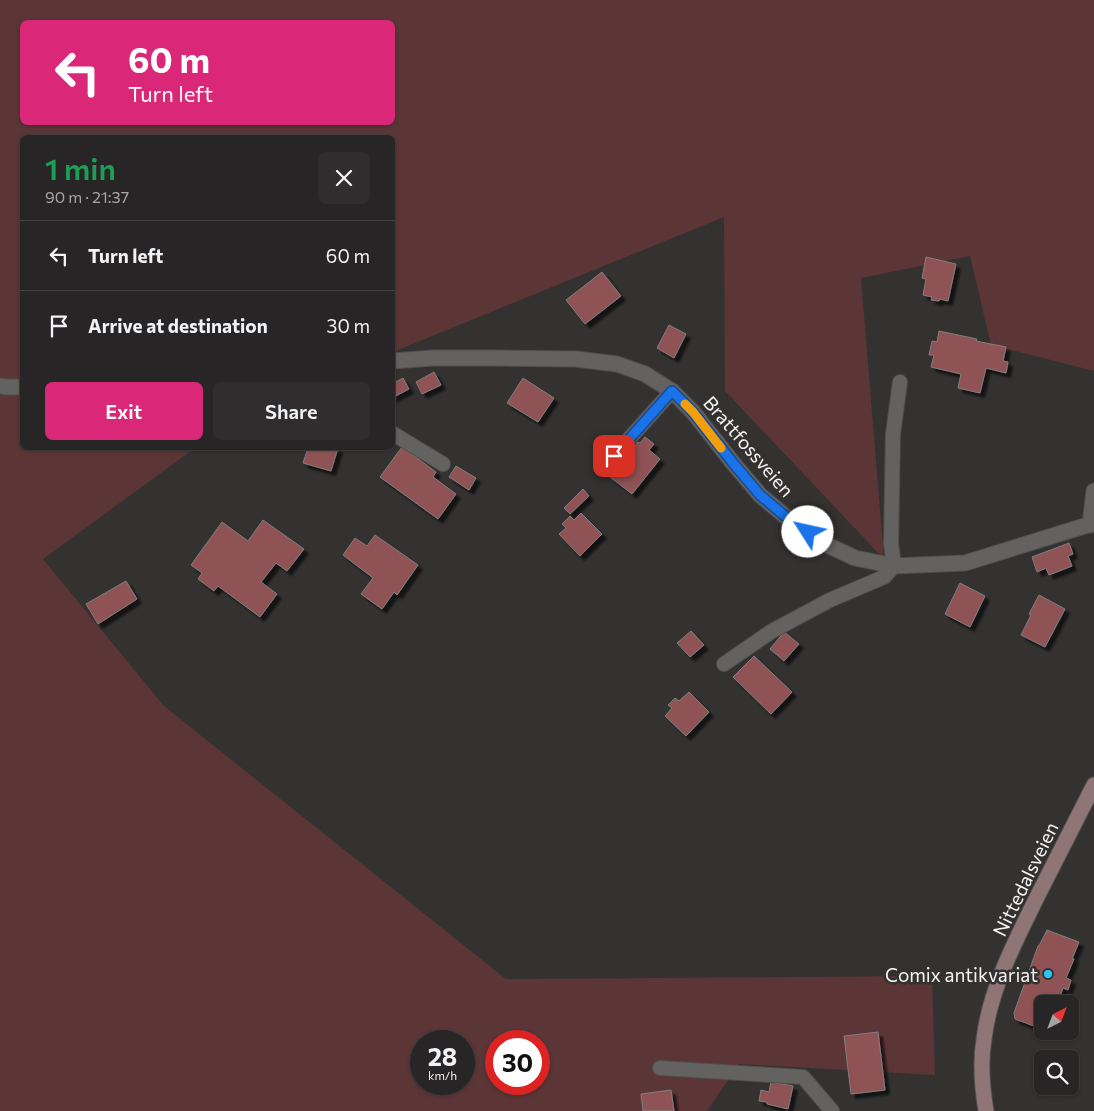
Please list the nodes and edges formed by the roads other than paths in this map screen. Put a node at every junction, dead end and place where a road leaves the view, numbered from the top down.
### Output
1 (395, 361) edge
2 (900, 382) dead end
3 (0, 386) edge
4 (20, 387) edge
5 (672, 391) junction
6 (395, 435) edge
7 (443, 464) dead end
8 (602, 469) dead end
9 (1094, 491) edge
10 (1092, 524) edge
11 (894, 566) junction
12 (724, 664) dead end
13 (1094, 785) edge
14 (660, 1068) dead end
15 (832, 1111) edge
16 (986, 1111) edge

1 - 5 street, Brattfossveien
2 - 11 lane
3 - 4 street
5 - 8 lane
5 - 11 street, Brattfossveien
6 - 7 lane
9 - 10 street, Brattfossveien
10 - 11 street, Brattfossveien
11 - 12 lane
13 - 16 main road, Nittedalsveien
14 - 15 lane

